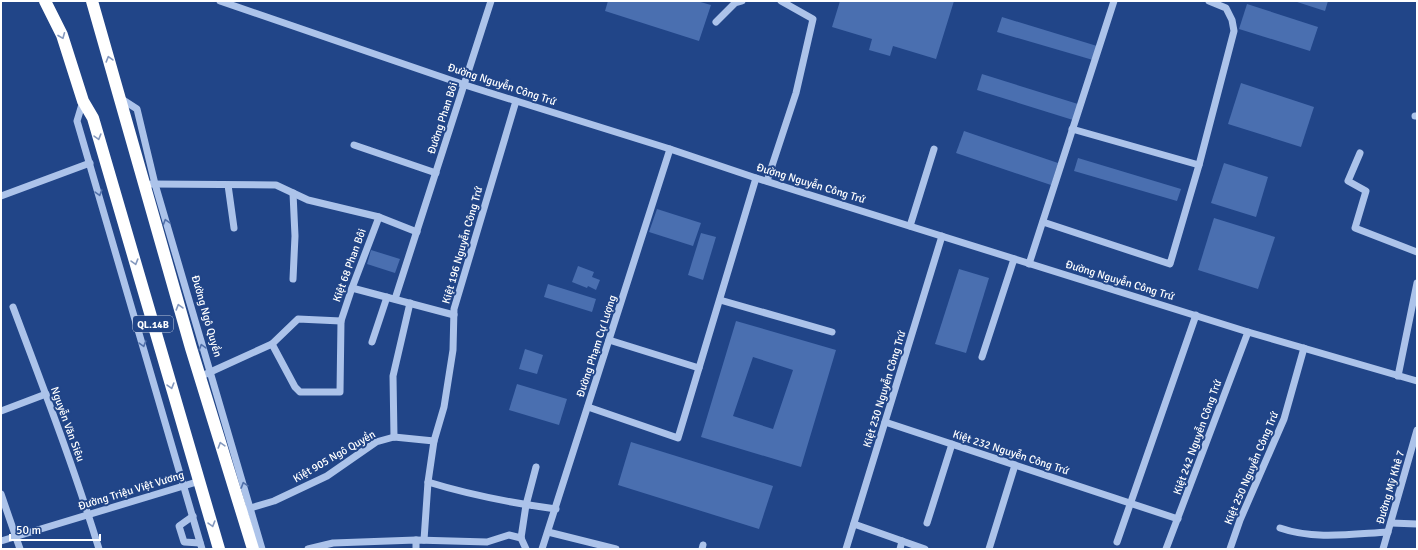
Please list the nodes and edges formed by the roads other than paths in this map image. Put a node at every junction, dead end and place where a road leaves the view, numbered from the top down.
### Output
1 (45, 1) edge
2 (92, 1) edge
3 (220, 1) edge
4 (491, 1) edge
5 (742, 1) edge
6 (781, 1) edge
7 (1114, 1) edge
8 (1209, 1) edge
9 (716, 22) dead end
10 (465, 85) junction
11 (83, 101) junction
12 (516, 101) junction
13 (1072, 129) junction
14 (354, 146) dead end
15 (670, 149) junction
16 (934, 149) dead end
17 (1360, 153) dead end
18 (90, 163) junction
19 (1200, 165) junction
20 (436, 173) junction
21 (756, 178) junction
22 (767, 181) junction
23 (150, 184) junction
24 (228, 185) junction
25 (293, 193) junction
26 (1, 196) edge
27 (379, 217) junction
28 (1043, 222) junction
29 (910, 226) junction
30 (234, 228) dead end
31 (417, 232) junction
32 (942, 236) junction
33 (1417, 252) edge
34 (1014, 259) junction
35 (1029, 264) junction
36 (293, 279) dead end
37 (1417, 283) edge
38 (352, 288) junction
39 (387, 297) junction
40 (395, 299) junction
41 (720, 300) junction
42 (410, 303) junction
43 (13, 307) dead end
44 (454, 315) junction
45 (1196, 316) junction
46 (341, 322) junction
47 (832, 332) dead end
48 (1248, 332) junction
49 (609, 340) junction
50 (372, 342) dead end
51 (272, 344) junction
52 (1304, 348) junction
53 (982, 357) dead end
54 (699, 368) junction
55 (205, 375) junction
56 (1398, 376) junction
57 (1417, 381) edge
58 (46, 394) junction
59 (588, 407) junction
60 (1, 411) edge
61 (885, 422) junction
62 (1417, 430) edge
63 (394, 437) junction
64 (434, 442) junction
65 (952, 444) junction
66 (1015, 465) junction
67 (536, 467) dead end
68 (200, 481) junction
69 (428, 482) junction
70 (184, 485) junction
71 (1, 494) edge
72 (1131, 503) junction
73 (526, 505) junction
74 (246, 509) junction
75 (556, 509) junction
76 (88, 514) junction
77 (193, 516) junction
78 (1178, 519) junction
79 (927, 523) dead end
80 (1391, 523) junction
81 (854, 524) junction
82 (1417, 524) edge
83 (1280, 528) dead end
84 (548, 532) junction
85 (1388, 532) junction
86 (16, 536) junction
87 (521, 538) junction
88 (420, 540) junction
89 (1, 541) edge
90 (902, 541) junction
91 (1117, 542) dead end
92 (201, 546) edge
93 (20, 549) edge
94 (99, 549) edge
95 (219, 549) edge
96 (253, 549) edge
97 (262, 549) edge
98 (308, 549) edge
99 (416, 549) edge
100 (526, 549) edge
101 (542, 549) edge
102 (616, 549) edge
103 (846, 549) edge
104 (900, 549) edge
105 (925, 549) edge
106 (988, 549) edge
107 (1166, 549) edge
108 (1230, 549) edge
109 (1383, 549) edge

1 -> 11 highway, QL.14B
23 -> 2 highway, QL.14B
3 - 10 street, Đường Nguyễn Công Trứ
4 - 10 street, Đường Phan Bôi
5 - 9 street
6 - 22 street
7 - 13 street
8 - 19 street
10 - 12 street, Đường Nguyễn Công Trứ
10 - 20 street, Đường Phan Bôi
11 - 18 street
11 -> 68 highway, QL.14B
12 - 15 street, Đường Nguyễn Công Trứ
12 - 44 street, Kiệt 196 Nguyễn Công Trứ
13 - 19 street
13 - 28 street
14 - 20 street
15 - 21 street, Đường Nguyễn Công Trứ
15 - 49 street, Đường Phạm Cự Lượng
16 - 29 street
17 - 33 street
18 - 26 street
18 -> 70 street
19 - 28 street
20 - 31 street, Đường Phan Bôi
21 - 22 street, Đường Nguyễn Công Trứ
21 - 41 street
22 - 29 street, Đường Nguyễn Công Trứ
23 - 24 street
55 -> 23 highway, QL.14B
24 - 25 street
24 - 30 street
25 - 27 street
25 - 36 street
27 - 31 street
27 - 38 street, Kiệt 68 Phan Bôi
28 - 35 street
29 - 32 street, Đường Nguyễn Công Trứ
31 - 40 street, Đường Phan Bôi
32 - 34 street, Đường Nguyễn Công Trứ
32 - 61 street, Kiệt 230 Nguyễn Công Trứ
34 - 35 street, Đường Nguyễn Công Trứ
34 - 53 street
35 - 45 street, Đường Nguyễn Công Trứ
37 - 56 street
38 - 39 street
38 - 46 street, Kiệt 68 Phan Bôi
39 - 40 street
39 - 50 street
40 - 42 street
41 - 47 street
41 - 54 street
42 - 44 street
42 - 63 street
43 - 58 street, Nguyễn Văn Siêu
44 - 64 street, Kiệt 196 Nguyễn Công Trứ
45 - 48 street, Đường Nguyễn Công Trứ
45 - 72 street
46 - 51 street
46 - 51 street, Kiệt 68 Phan Bôi
48 - 52 street, Đường Nguyễn Công Trứ
48 - 78 street, Kiệt 242 Nguyễn Công Trứ
49 - 54 street
49 - 59 street, Đường Phạm Cự Lượng
51 - 55 street
52 - 56 street, Đường Nguyễn Công Trứ
52 - 108 street, Kiệt 250 Nguyễn Công Trứ
54 - 59 street
74 -> 55 highway, QL.14B
56 - 57 street, Đường Nguyễn Công Trứ
58 - 60 street
58 - 76 street, Nguyễn Văn Siêu
59 - 75 street, Đường Phạm Cự Lượng
61 - 65 street, Kiệt 232 Nguyễn Công Trứ
61 - 81 street, Kiệt 230 Nguyễn Công Trứ
62 - 80 street, Đường Mỹ Khê 7
63 - 64 street, Kiệt 905 Ngô Quyền
63 - 74 street, Kiệt 905 Ngô Quyền
64 - 69 street, Kiệt 196 Nguyễn Công Trứ
65 - 66 street, Kiệt 232 Nguyễn Công Trứ
65 - 79 street
66 - 72 street, Kiệt 232 Nguyễn Công Trứ
66 - 106 street
67 - 73 street
68 - 70 street, Đường Triệu Việt Vương
68 -> 95 highway, QL.14B
69 - 73 street
69 - 88 street, Kiệt 196 Nguyễn Công Trứ
70 - 76 street, Đường Triệu Việt Vương
70 - 77 street
71 - 86 street
72 - 78 street, Kiệt 232 Nguyễn Công Trứ
72 - 91 street
73 - 75 street
73 - 87 street
74 - 96 highway, QL.14B
74 - 97 street
75 - 84 street, Đường Phạm Cự Lượng
76 - 86 street, Đường Triệu Việt Vương
76 - 94 street, Nguyễn Văn Siêu
77 - 92 street
77 - 92 street
78 - 107 street, Kiệt 242 Nguyễn Công Trứ
80 - 82 street
80 - 85 street, Đường Mỹ Khê 7
81 - 90 street
81 - 103 street, Kiệt 230 Nguyễn Công Trứ
83 - 85 street
84 - 101 street, Đường Phạm Cự Lượng
84 - 102 street
85 - 109 street, Đường Mỹ Khê 7
86 - 89 street, Đường Triệu Việt Vương
86 - 93 street
87 - 88 street
87 - 100 street
88 - 98 street
88 - 99 street, Kiệt 196 Nguyễn Công Trứ
90 - 104 street
90 - 105 street

